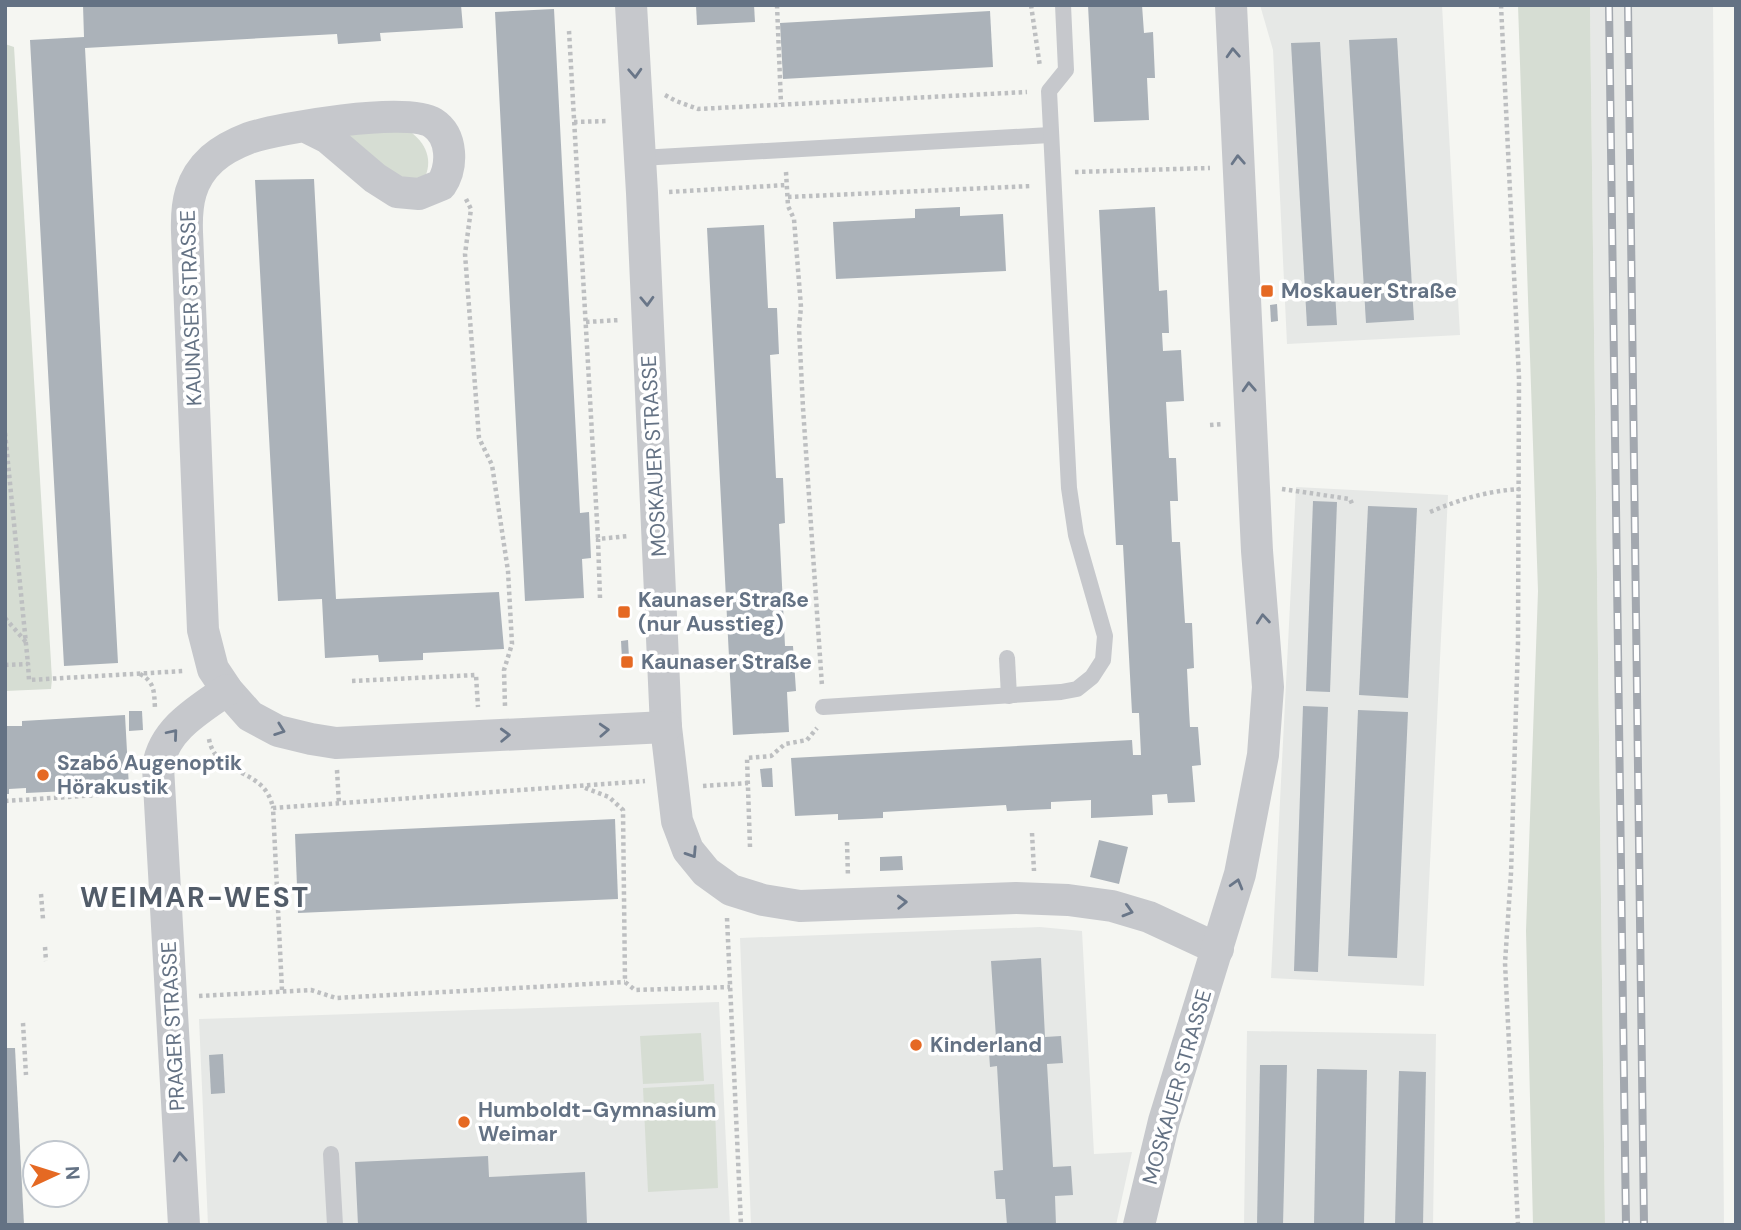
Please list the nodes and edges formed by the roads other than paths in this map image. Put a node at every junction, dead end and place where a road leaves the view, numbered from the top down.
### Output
1 (631, 5) edge
2 (1063, 5) edge
3 (1231, 5) edge
4 (306, 127) dead end
5 (1050, 135) junction
6 (640, 159) junction
7 (1007, 658) dead end
8 (227, 690) junction
9 (1009, 696) junction
10 (823, 707) road end
11 (666, 727) junction
12 (1218, 949) junction
13 (331, 1154) dead end
14 (184, 1225) edge
15 (335, 1225) edge
16 (1139, 1225) edge

1 -> 6 street, MOSKAUER STRASSE
2 - 5 lane
12 -> 3 street, MOSKAUER STRASSE
4 - 8 street, KAUNASER STRASSE
5 - 6 lane
5 - 9 lane
6 -> 11 street, MOSKAUER STRASSE
7 - 9 lane
8 -> 11 street, KAUNASER STRASSE
14 -> 8 street, PRAGER STRASSE
9 - 10 lane
11 -> 12 street, MOSKAUER STRASSE
12 - 16 street, MOSKAUER STRASSE
13 - 15 lane

